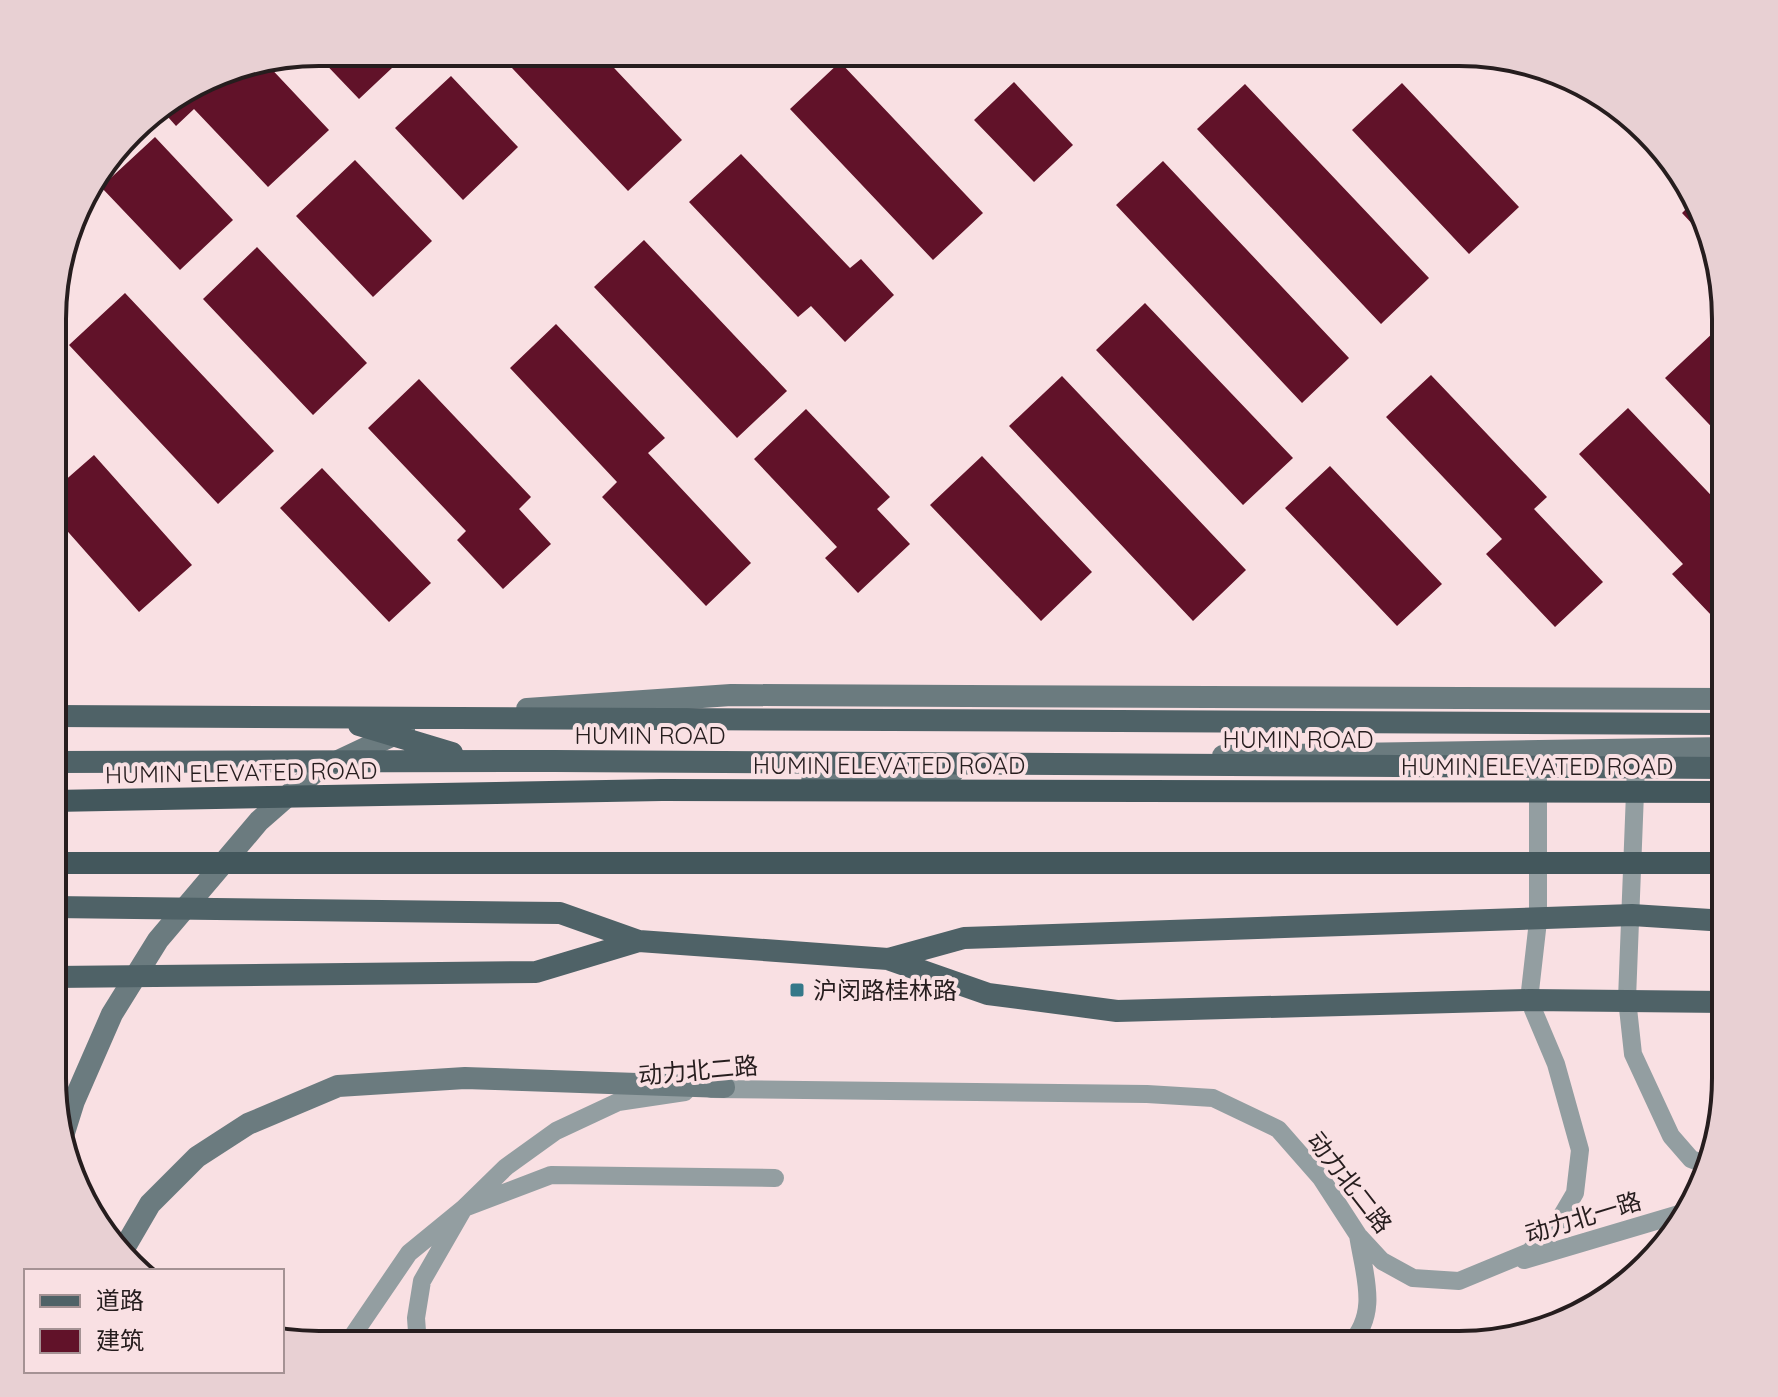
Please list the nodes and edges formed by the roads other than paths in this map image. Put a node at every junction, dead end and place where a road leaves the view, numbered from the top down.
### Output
1 (1712, 699) edge
2 (67, 716) edge
3 (333, 717) junction
4 (1711, 724) edge
5 (1711, 748) edge
6 (476, 760) junction
7 (67, 762) edge
8 (1539, 766) junction
9 (1636, 767) junction
10 (1711, 768) edge
11 (662, 790) junction
12 (1711, 792) edge
13 (67, 801) edge
14 (67, 863) edge
15 (1711, 863) edge
16 (67, 907) edge
17 (1632, 915) junction
18 (1711, 920) edge
19 (1538, 921) junction
20 (639, 941) junction
21 (888, 959) junction
22 (67, 977) edge
23 (1627, 999) junction
24 (1529, 1000) junction
25 (1711, 1002) edge
26 (724, 1087) junction
27 (70, 1115) edge
28 (1697, 1161) edge
29 (775, 1178) dead end
30 (464, 1208) junction
31 (1670, 1217) edge
32 (1358, 1235) junction
33 (127, 1243) edge
34 (1495, 1269) junction
35 (357, 1330) edge
36 (417, 1330) edge
37 (1363, 1331) edge

1 - 27 main road
2 - 3 main road, HUMIN ROAD
3 - 4 main road, HUMIN ROAD
3 - 6 main road
5 - 11 main road
6 - 7 main road, HUMIN ROAD
6 - 8 main road, HUMIN ROAD
8 - 9 main road, HUMIN ROAD
8 - 19 lane, 动力北二路
9 - 10 main road, HUMIN ROAD
9 - 17 lane
11 - 12 highway, HUMIN ELEVATED ROAD
11 - 13 highway, HUMIN ELEVATED ROAD
14 - 15 highway
16 - 20 main road
17 - 18 main road
17 - 19 main road
17 - 23 lane
19 - 21 main road
19 - 24 lane, 动力北二路
20 - 21 main road
20 - 22 main road
21 - 24 main road
23 - 24 main road
23 - 25 main road
23 - 28 lane
24 - 34 lane, 动力北二路
26 - 30 lane, 动力北二路
26 - 32 lane, 动力北二路
26 - 33 main road
29 - 30 lane
30 - 35 lane
30 - 36 lane
31 - 34 lane, 动力北一路
32 - 34 lane, 动力北二路
32 - 37 lane

